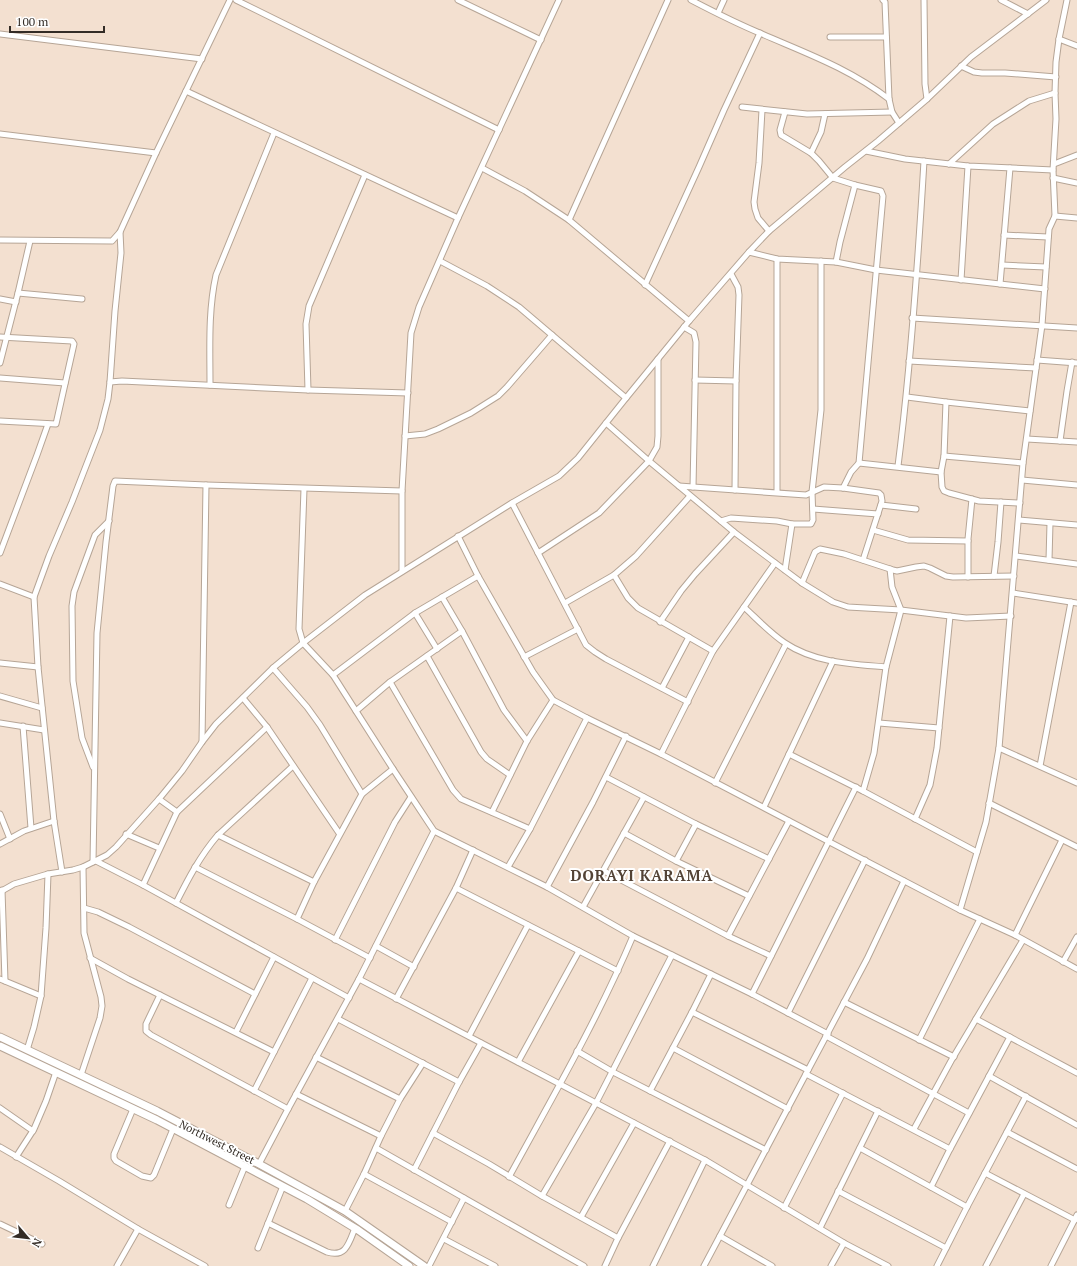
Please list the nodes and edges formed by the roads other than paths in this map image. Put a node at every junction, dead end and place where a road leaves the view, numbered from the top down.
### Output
1 (230, 0) edge
2 (236, 0) edge
3 (458, 0) edge
4 (559, 0) edge
5 (668, 0) edge
6 (691, 0) edge
7 (724, 0) edge
8 (883, 0) edge
9 (924, 0) edge
10 (1001, 0) edge
11 (1046, 0) edge
12 (1067, 0) edge
13 (718, 13) junction
14 (1028, 14) junction
15 (760, 33) junction
16 (0, 34) edge
17 (830, 37) dead end
18 (886, 37) junction
19 (1059, 39) junction
20 (541, 40) junction
21 (1077, 46) edge
22 (202, 59) junction
23 (961, 66) junction
24 (1056, 77) junction
25 (186, 91) junction
26 (1055, 93) junction
27 (927, 98) junction
28 (889, 99) junction
29 (742, 108) dead end
30 (762, 110) junction
31 (785, 112) junction
32 (892, 112) junction
33 (825, 114) junction
34 (899, 123) junction
35 (499, 130) junction
36 (274, 133) junction
37 (0, 134) edge
38 (866, 151) junction
39 (156, 153) junction
40 (811, 153) junction
41 (1077, 154) edge
42 (924, 161) junction
43 (949, 164) junction
44 (1054, 164) junction
45 (968, 166) junction
46 (482, 168) junction
47 (1010, 168) junction
48 (1053, 170) junction
49 (365, 175) junction
50 (832, 178) junction
51 (1053, 178) junction
52 (1077, 183) edge
53 (855, 185) junction
54 (1055, 216) junction
55 (458, 218) junction
56 (1077, 218) edge
57 (569, 220) junction
58 (769, 231) junction
59 (120, 232) junction
60 (1004, 235) junction
61 (1048, 237) junction
62 (0, 240) edge
63 (30, 241) junction
64 (749, 252) junction
65 (777, 259) junction
66 (440, 261) junction
67 (820, 261) junction
68 (836, 262) junction
69 (1002, 265) junction
70 (1046, 267) junction
71 (876, 270) junction
72 (731, 274) junction
73 (917, 275) junction
74 (961, 280) junction
75 (1000, 284) junction
76 (645, 285) junction
77 (1045, 289) junction
78 (18, 293) junction
79 (82, 299) dead end
80 (0, 300) edge
81 (16, 302) junction
82 (912, 318) junction
83 (689, 321) junction
84 (1042, 325) junction
85 (684, 327) junction
86 (1077, 328) edge
87 (552, 335) junction
88 (0, 337) edge
89 (7, 337) junction
90 (658, 359) junction
91 (1037, 360) junction
92 (909, 361) junction
93 (0, 363) edge
94 (1075, 363) edge
95 (1036, 368) junction
96 (0, 378) edge
97 (695, 380) junction
98 (736, 381) junction
99 (65, 382) junction
100 (110, 382) junction
101 (210, 385) junction
102 (308, 390) junction
103 (408, 393) junction
104 (907, 397) junction
105 (626, 398) junction
106 (946, 402) junction
107 (1030, 411) junction
108 (0, 421) edge
109 (606, 423) junction
110 (48, 424) junction
111 (405, 436) junction
112 (1027, 439) junction
113 (1060, 441) junction
114 (1077, 442) edge
115 (944, 456) junction
116 (649, 461) junction
117 (859, 463) junction
118 (1023, 463) junction
119 (898, 466) junction
120 (941, 472) junction
121 (1022, 480) junction
122 (206, 485) junction
123 (1077, 485) edge
124 (679, 486) junction
125 (693, 487) junction
126 (843, 488) junction
127 (304, 489) junction
128 (735, 490) junction
129 (402, 491) junction
130 (777, 492) junction
131 (812, 492) junction
132 (690, 496) junction
133 (972, 499) junction
134 (1001, 502) junction
135 (512, 503) junction
136 (1020, 503) junction
137 (881, 505) junction
138 (814, 509) junction
139 (916, 509) dead end
140 (878, 514) junction
141 (1019, 520) junction
142 (109, 521) junction
143 (722, 522) junction
144 (1050, 523) junction
145 (792, 524) junction
146 (1077, 525) edge
147 (873, 530) junction
148 (734, 532) junction
149 (458, 536) junction
150 (968, 541) junction
151 (0, 553) edge
152 (538, 553) junction
153 (1016, 556) junction
154 (863, 560) junction
155 (1049, 560) junction
156 (775, 563) junction
157 (1077, 564) edge
158 (890, 569) junction
159 (785, 570) junction
160 (402, 571) junction
161 (614, 575) junction
162 (478, 576) junction
163 (994, 576) junction
164 (1014, 576) junction
165 (968, 577) junction
166 (802, 583) junction
167 (0, 584) edge
168 (1013, 593) junction
169 (34, 596) junction
170 (442, 597) junction
171 (1074, 602) edge
172 (565, 603) junction
173 (744, 607) junction
174 (900, 610) junction
175 (415, 613) junction
176 (950, 616) junction
177 (1011, 616) junction
178 (660, 622) junction
179 (578, 629) junction
180 (462, 631) junction
181 (688, 637) junction
182 (303, 643) junction
183 (786, 644) junction
184 (437, 649) junction
185 (713, 651) junction
186 (427, 656) junction
187 (524, 657) junction
188 (833, 662) junction
189 (0, 663) edge
190 (38, 667) junction
191 (886, 667) junction
192 (273, 668) junction
193 (333, 675) junction
194 (390, 682) junction
195 (662, 688) junction
196 (0, 696) edge
197 (243, 698) junction
198 (553, 700) junction
199 (688, 702) junction
200 (42, 708) junction
201 (356, 711) junction
202 (587, 718) junction
203 (0, 723) edge
204 (879, 723) junction
205 (22, 726) junction
206 (266, 727) junction
207 (939, 728) junction
208 (44, 730) junction
209 (626, 736) junction
210 (527, 741) junction
211 (202, 742) junction
212 (999, 748) junction
213 (661, 754) junction
214 (789, 754) junction
215 (293, 766) junction
216 (1040, 766) junction
217 (392, 769) junction
218 (94, 770) junction
219 (510, 775) junction
220 (606, 777) junction
221 (715, 783) junction
222 (1077, 783) edge
223 (856, 787) junction
224 (863, 791) junction
225 (362, 794) junction
226 (412, 797) junction
227 (644, 797) junction
228 (159, 799) junction
229 (989, 803) junction
230 (764, 807) junction
231 (176, 812) junction
232 (492, 812) junction
233 (0, 814) edge
234 (915, 819) junction
235 (54, 821) junction
236 (789, 821) junction
237 (696, 824) junction
238 (31, 828) junction
239 (530, 829) junction
240 (434, 831) junction
241 (339, 833) junction
242 (126, 834) junction
243 (624, 834) junction
244 (218, 835) junction
245 (10, 839) junction
246 (1062, 840) junction
247 (829, 842) junction
248 (0, 844) edge
249 (1077, 847) edge
250 (159, 848) junction
251 (473, 850) junction
252 (977, 852) junction
253 (769, 859) junction
254 (865, 860) junction
255 (676, 861) junction
256 (94, 862) junction
257 (83, 867) junction
258 (195, 867) junction
259 (508, 867) junction
260 (604, 871) junction
261 (62, 872) junction
262 (48, 874) junction
263 (904, 881) junction
264 (314, 882) junction
265 (142, 885) junction
266 (547, 887) junction
267 (456, 888) junction
268 (1, 891) edge
269 (749, 896) junction
270 (176, 903) junction
271 (583, 907) junction
272 (84, 908) junction
273 (960, 910) junction
274 (297, 919) junction
275 (980, 919) junction
276 (528, 925) junction
277 (1016, 935) junction
278 (634, 936) junction
279 (728, 936) junction
280 (1077, 937) edge
281 (2, 938) edge
282 (334, 940) junction
283 (1023, 940) junction
284 (376, 946) junction
285 (579, 951) junction
286 (672, 955) junction
287 (771, 956) junction
288 (274, 957) junction
289 (90, 958) junction
290 (370, 958) junction
291 (1063, 962) junction
292 (414, 967) junction
293 (1077, 969) edge
294 (618, 971) junction
295 (711, 974) junction
296 (312, 978) junction
297 (359, 979) junction
298 (3, 980) edge
299 (255, 994) junction
300 (752, 994) junction
301 (160, 995) junction
302 (41, 996) junction
303 (349, 998) junction
304 (396, 999) junction
305 (844, 1002) junction
306 (692, 1012) junction
307 (788, 1013) junction
308 (338, 1019) junction
309 (976, 1019) junction
310 (236, 1032) junction
311 (827, 1035) junction
312 (468, 1036) junction
313 (0, 1037) edge
314 (1010, 1037) junction
315 (919, 1040) junction
316 (481, 1043) junction
317 (0, 1046) edge
318 (673, 1048) junction
319 (27, 1050) junction
320 (577, 1051) junction
321 (274, 1052) junction
322 (316, 1057) junction
323 (954, 1057) junction
324 (518, 1062) junction
325 (422, 1063) junction
326 (56, 1072) junction
327 (613, 1072) junction
328 (807, 1072) junction
329 (1077, 1073) edge
330 (81, 1075) junction
331 (989, 1076) junction
332 (459, 1082) junction
333 (560, 1084) junction
334 (254, 1091) junction
335 (650, 1091) junction
336 (843, 1093) junction
337 (296, 1094) junction
338 (934, 1094) junction
339 (1026, 1096) junction
340 (400, 1099) junction
341 (596, 1103) junction
342 (0, 1108) edge
343 (133, 1109) junction
344 (288, 1109) junction
345 (788, 1109) junction
346 (878, 1111) junction
347 (969, 1114) junction
348 (634, 1123) junction
349 (1077, 1124) edge
350 (173, 1129) junction
351 (914, 1129) junction
352 (33, 1131) junction
353 (433, 1132) junction
354 (1007, 1132) junction
355 (381, 1136) junction
356 (670, 1142) junction
357 (0, 1147) edge
358 (376, 1148) junction
359 (860, 1148) junction
360 (950, 1149) junction
361 (766, 1150) junction
362 (16, 1157) junction
363 (705, 1160) junction
364 (259, 1164) junction
365 (245, 1166) junction
366 (1077, 1169) edge
367 (414, 1170) junction
368 (985, 1173) junction
369 (364, 1174) junction
370 (509, 1177) junction
371 (283, 1186) junction
372 (747, 1186) junction
373 (931, 1187) junction
374 (838, 1192) junction
375 (1024, 1194) junction
376 (542, 1196) junction
377 (464, 1198) junction
378 (229, 1205) dead end
379 (967, 1206) junction
380 (784, 1208) junction
381 (345, 1211) junction
382 (581, 1217) junction
383 (1076, 1217) edge
384 (452, 1222) junction
385 (268, 1223) junction
386 (0, 1224) edge
387 (355, 1228) junction
388 (820, 1228) junction
389 (138, 1229) junction
390 (720, 1236) junction
391 (618, 1238) junction
392 (444, 1239) junction
393 (844, 1243) junction
394 (42, 1244) dead end
395 (258, 1248) dead end
396 (946, 1248) junction
397 (572, 1263) edge
398 (117, 1266) edge
399 (205, 1266) edge
400 (410, 1266) edge
401 (424, 1266) edge
402 (429, 1266) edge
403 (494, 1266) edge
404 (584, 1266) edge
405 (605, 1266) edge
406 (653, 1266) edge
407 (704, 1266) edge
408 (772, 1266) edge
409 (831, 1266) edge
410 (888, 1266) edge
411 (937, 1266) edge
412 (986, 1266) edge
413 (1051, 1266) edge

1 - 22 street
2 - 35 street
3 - 20 street
4 - 20 street
5 - 57 street
6 - 13 street
7 - 13 street
8 - 18 street
9 - 27 street
10 - 14 street
11 - 14 street
12 - 19 street
13 - 15 street
14 - 23 street
15 - 28 street
15 - 76 street
16 - 22 street
17 - 18 street
18 - 28 street
19 - 21 street
19 - 24 street
20 - 35 street
22 - 25 street
23 - 24 street
23 - 27 street
24 - 26 street
25 - 36 street
25 - 39 street
26 - 43 street
26 - 44 street
27 - 34 street
28 - 32 street
29 - 30 street
30 - 31 street
30 - 58 street
31 - 33 street
31 - 40 street
32 - 33 street
32 - 34 street
33 - 40 street
34 - 38 street
35 - 46 street
36 - 49 street
36 - 101 street
37 - 39 street
38 - 42 street
38 - 50 street
39 - 59 street
40 - 50 street
41 - 44 street
42 - 43 street
42 - 73 street
43 - 45 street
44 - 48 street
45 - 47 street
45 - 74 street
46 - 55 street
46 - 57 street
47 - 48 street
47 - 60 street
48 - 51 street
49 - 55 street
49 - 102 street
50 - 53 street
50 - 58 street
51 - 52 street
51 - 54 street
53 - 68 street
53 - 71 street
54 - 56 street
54 - 61 street
55 - 66 street
57 - 76 street
58 - 64 street
59 - 63 street
59 - 100 street
60 - 61 street
60 - 69 street
61 - 70 street
62 - 63 street
63 - 78 street
64 - 65 street
64 - 72 street
65 - 67 street
65 - 130 street
66 - 87 street
66 - 103 street
67 - 68 street
67 - 131 street
68 - 71 street
69 - 70 street
69 - 75 street
70 - 77 street
71 - 73 street
71 - 117 street
72 - 83 street
72 - 98 street
73 - 74 street
73 - 82 street
74 - 75 street
75 - 77 street
76 - 83 street
77 - 84 street
78 - 79 street
78 - 81 street
80 - 81 street
81 - 89 street
82 - 84 street
82 - 92 street
83 - 85 street
84 - 86 street
84 - 91 street
85 - 90 street
85 - 97 street
87 - 105 street
87 - 111 street
88 - 89 street
89 - 93 street
89 - 99 street
90 - 105 street
90 - 116 street
91 - 94 street
91 - 95 street
92 - 95 street
92 - 104 street
94 - 113 street
95 - 107 street
96 - 99 street
97 - 98 street
97 - 125 street
98 - 128 street
99 - 110 street
100 - 101 street
100 - 169 street
101 - 102 street
102 - 103 street
103 - 111 street
104 - 106 street
104 - 119 street
105 - 109 street
106 - 107 street
106 - 115 street
107 - 112 street
108 - 110 street
109 - 116 street
109 - 135 street
110 - 151 street
111 - 129 street
112 - 113 street
112 - 118 street
113 - 114 street
115 - 118 street
115 - 120 street
116 - 124 street
116 - 152 street
117 - 119 street
117 - 126 street
118 - 121 street
119 - 120 street
120 - 133 street
121 - 123 street
121 - 136 street
122 - 127 street
122 - 142 street
122 - 211 street
124 - 125 street
124 - 132 street
125 - 128 street
126 - 131 street
126 - 137 street
127 - 129 street
127 - 182 street
128 - 130 street
129 - 160 street
130 - 131 street
131 - 138 street
132 - 143 street
132 - 161 street
133 - 134 street
133 - 150 street
134 - 136 street
134 - 163 street
135 - 149 street
135 - 152 street
136 - 141 street
137 - 139 street
137 - 140 street
138 - 140 street
138 - 145 street
140 - 147 street
141 - 144 street
141 - 153 street
142 - 218 street
142 - 218 street
143 - 145 street
143 - 148 street
144 - 146 street
144 - 155 street
145 - 159 street
147 - 150 street
147 - 154 street
148 - 156 street
148 - 178 street
149 - 160 street
149 - 162 street
150 - 165 street
152 - 172 street
153 - 155 street
153 - 164 street
154 - 158 street
154 - 166 street
155 - 157 street
156 - 159 street
156 - 173 street
158 - 165 street
158 - 174 street
159 - 166 street
160 - 182 street
161 - 172 street
161 - 178 street
162 - 170 street
162 - 187 street
163 - 164 street
163 - 165 street
164 - 168 street
166 - 174 street
167 - 169 street
168 - 171 street
168 - 177 street
169 - 190 street
170 - 175 street
170 - 180 street
171 - 216 street
172 - 179 street
173 - 183 street
173 - 185 street
174 - 176 street
174 - 191 street
175 - 184 street
175 - 193 street
176 - 177 street
176 - 207 street
177 - 212 street
178 - 181 street
179 - 187 street
179 - 195 street
180 - 184 street
180 - 210 street
181 - 185 street
181 - 195 street
182 - 192 street
182 - 193 street
183 - 188 street
183 - 221 street
184 - 186 street
185 - 199 street
186 - 194 street
186 - 219 street
187 - 198 street
188 - 191 street
188 - 214 street
189 - 190 street
190 - 200 street
191 - 204 street
192 - 197 street
192 - 225 street
193 - 201 street
194 - 201 street
194 - 232 street
195 - 199 street
196 - 200 street
197 - 206 street
197 - 211 street
198 - 202 street
198 - 210 street
199 - 213 street
200 - 208 street
201 - 217 street
202 - 209 street
202 - 239 street
203 - 205 street
204 - 207 street
204 - 224 street
205 - 208 street
205 - 238 street
206 - 215 street
206 - 231 street
207 - 234 street
208 - 235 street
209 - 213 street
209 - 220 street
210 - 219 street
211 - 228 street
212 - 216 street
212 - 229 street
213 - 221 street
214 - 223 street
214 - 230 street
215 - 241 street
215 - 244 street
216 - 222 street
217 - 225 street
217 - 226 street
218 - 256 street
219 - 232 street
220 - 227 street
220 - 266 street
221 - 230 street
223 - 224 street
223 - 247 street
224 - 234 street
225 - 241 street
226 - 240 street
226 - 282 street
227 - 237 street
227 - 243 street
228 - 231 street
228 - 242 street
229 - 246 street
229 - 252 street
230 - 236 street
231 - 250 street
232 - 239 street
233 - 245 street
234 - 252 street
235 - 238 street
235 - 261 street
236 - 247 street
236 - 253 street
237 - 253 street
237 - 255 street
238 - 245 street
239 - 259 street
240 - 251 street
240 - 284 street
241 - 264 street
242 - 250 street
242 - 256 street
243 - 255 street
243 - 260 street
244 - 258 street
244 - 264 street
245 - 248 street
246 - 249 street
246 - 277 street
247 - 254 street
247 - 287 street
250 - 265 street
251 - 259 street
251 - 267 street
252 - 273 street
253 - 269 street
254 - 263 street
254 - 307 street
255 - 269 street
256 - 257 street
256 - 265 street
257 - 261 street
257 - 272 street
258 - 270 street
258 - 274 street
259 - 266 street
260 - 271 street
260 - 279 street
261 - 262 street
262 - 268 street
262 - 302 street
263 - 273 street
263 - 305 street
264 - 274 street
265 - 270 street
266 - 271 street
267 - 276 street
267 - 292 street
268 - 281 street
269 - 279 street
270 - 288 street
271 - 278 street
272 - 289 street
272 - 299 street
273 - 275 street
274 - 282 street
275 - 277 street
275 - 315 street
276 - 285 street
276 - 312 street
277 - 283 street
278 - 286 street
278 - 294 street
279 - 287 street
280 - 291 street
281 - 298 street
282 - 290 street
283 - 291 street
283 - 309 street
284 - 290 street
284 - 292 street
285 - 294 street
285 - 324 street
286 - 295 street
286 - 327 street
287 - 300 street
288 - 296 street
288 - 299 street
289 - 301 street
289 - 330 street
290 - 297 street
291 - 293 street
292 - 304 street
294 - 320 street
295 - 300 street
295 - 306 street
296 - 303 street
296 - 321 street
297 - 303 street
297 - 304 street
298 - 302 street
299 - 310 street
300 - 307 street
301 - 310 street
301 - 334 street
302 - 319 street
303 - 308 street
304 - 312 street
305 - 311 street
305 - 315 street
306 - 318 street
306 - 328 street
307 - 311 street
308 - 322 street
308 - 325 street
309 - 314 street
309 - 323 street
310 - 321 street
311 - 328 street
311 - 338 street
312 - 316 street
313 - 319 main road, Northwest Street
314 - 329 street
314 - 331 street
315 - 323 street
316 - 324 street
316 - 332 street
317 - 326 main road, Northwest Street
318 - 335 street
318 - 345 street
319 - 330 main road, Northwest Street
320 - 327 street
320 - 333 street
321 - 334 street
322 - 337 street
322 - 340 street
323 - 338 street
324 - 333 street
325 - 332 street
325 - 340 street
326 - 343 main road, Northwest Street
326 - 352 street
327 - 335 street
327 - 341 street
328 - 336 street
328 - 345 street
330 - 364 main road, Northwest Street
331 - 339 street
331 - 347 street
332 - 353 street
333 - 341 street
333 - 370 street
334 - 344 street
335 - 361 street
336 - 346 street
336 - 380 street
337 - 344 street
337 - 355 street
338 - 347 street
338 - 351 street
339 - 349 street
339 - 354 street
340 - 355 street
341 - 348 street
341 - 376 street
342 - 352 street
343 - 350 main road, Northwest Street
343 - 350 street
344 - 364 street
345 - 361 street
346 - 351 street
346 - 359 street
347 - 360 street
348 - 356 street
348 - 382 street
350 - 365 main road, Northwest Street
351 - 360 street
352 - 362 street
353 - 367 street
353 - 370 street
354 - 366 street
354 - 368 street
355 - 358 street
356 - 363 street
356 - 391 street
357 - 362 street
358 - 367 street
358 - 369 street
359 - 373 street
359 - 374 street
360 - 373 street
361 - 372 street
362 - 389 street
363 - 372 street
363 - 406 street
364 - 381 main road, Northwest Street
365 - 371 main road, Northwest Street
365 - 378 street
367 - 377 street
368 - 375 street
368 - 379 street
369 - 381 street
369 - 384 street
370 - 376 street
371 - 385 street
371 - 387 main road, Northwest Street
372 - 380 street
372 - 390 street
373 - 379 street
374 - 388 street
374 - 396 street
375 - 383 street
375 - 412 street
376 - 382 street
377 - 384 street
377 - 397 street
379 - 396 street
380 - 388 street
381 - 401 main road, Northwest Street
382 - 391 street
383 - 413 street
384 - 392 street
385 - 387 street
385 - 395 street
386 - 394 street
387 - 400 main road, Northwest Street
388 - 393 street
389 - 398 street
389 - 399 street
390 - 407 street
390 - 408 street
391 - 405 street
392 - 402 street
392 - 403 street
393 - 409 street
393 - 410 street
396 - 411 street
397 - 404 street

